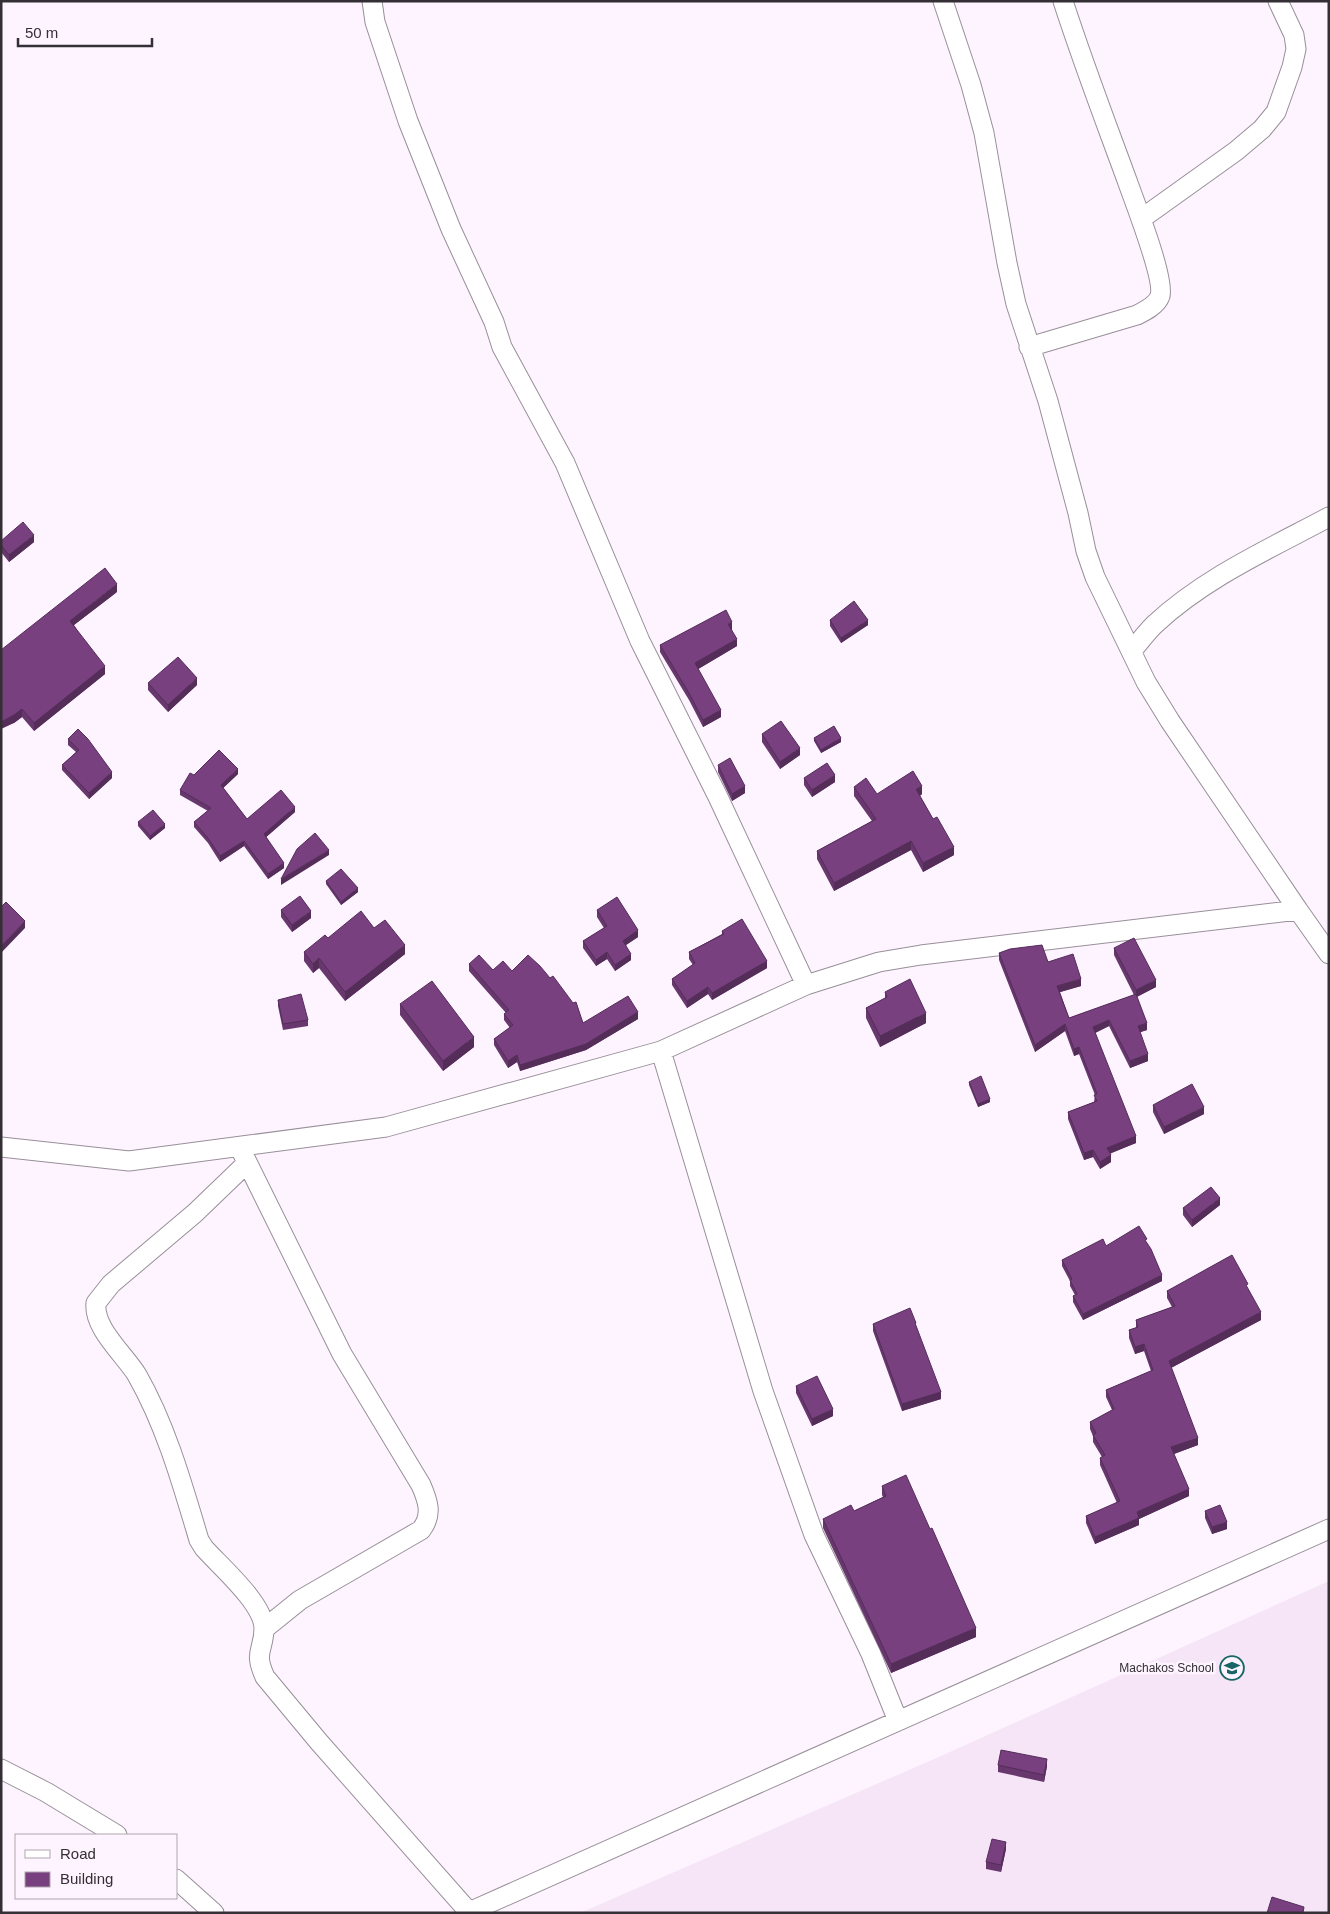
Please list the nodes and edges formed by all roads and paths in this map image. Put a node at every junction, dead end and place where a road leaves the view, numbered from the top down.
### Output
1 (372, 1) edge
2 (942, 1) edge
3 (1063, 1) edge
4 (1278, 1) edge
5 (1141, 219) junction
6 (1029, 347) junction
7 (1329, 517) edge
8 (1132, 651) junction
9 (1298, 910) junction
10 (1329, 954) edge
11 (806, 985) junction
12 (661, 1051) junction
13 (1, 1147) edge
14 (243, 1155) junction
15 (1329, 1529) edge
16 (264, 1629) junction
17 (898, 1721) junction
18 (1, 1769) edge
19 (115, 1834) edge
20 (178, 1881) edge
21 (468, 1912) edge
22 (214, 1913) edge

1 - 11 street
2 - 6 street
3 - 5 street
4 - 5 street
5 - 6 street
6 - 8 street
7 - 8 street
8 - 9 street
9 - 10 street
9 - 11 street
11 - 12 street
12 - 14 street
12 - 17 street
13 - 14 street
14 - 16 street
14 - 16 street
15 - 17 street
16 - 21 street
17 - 21 street
18 - 19 street
20 - 22 street

